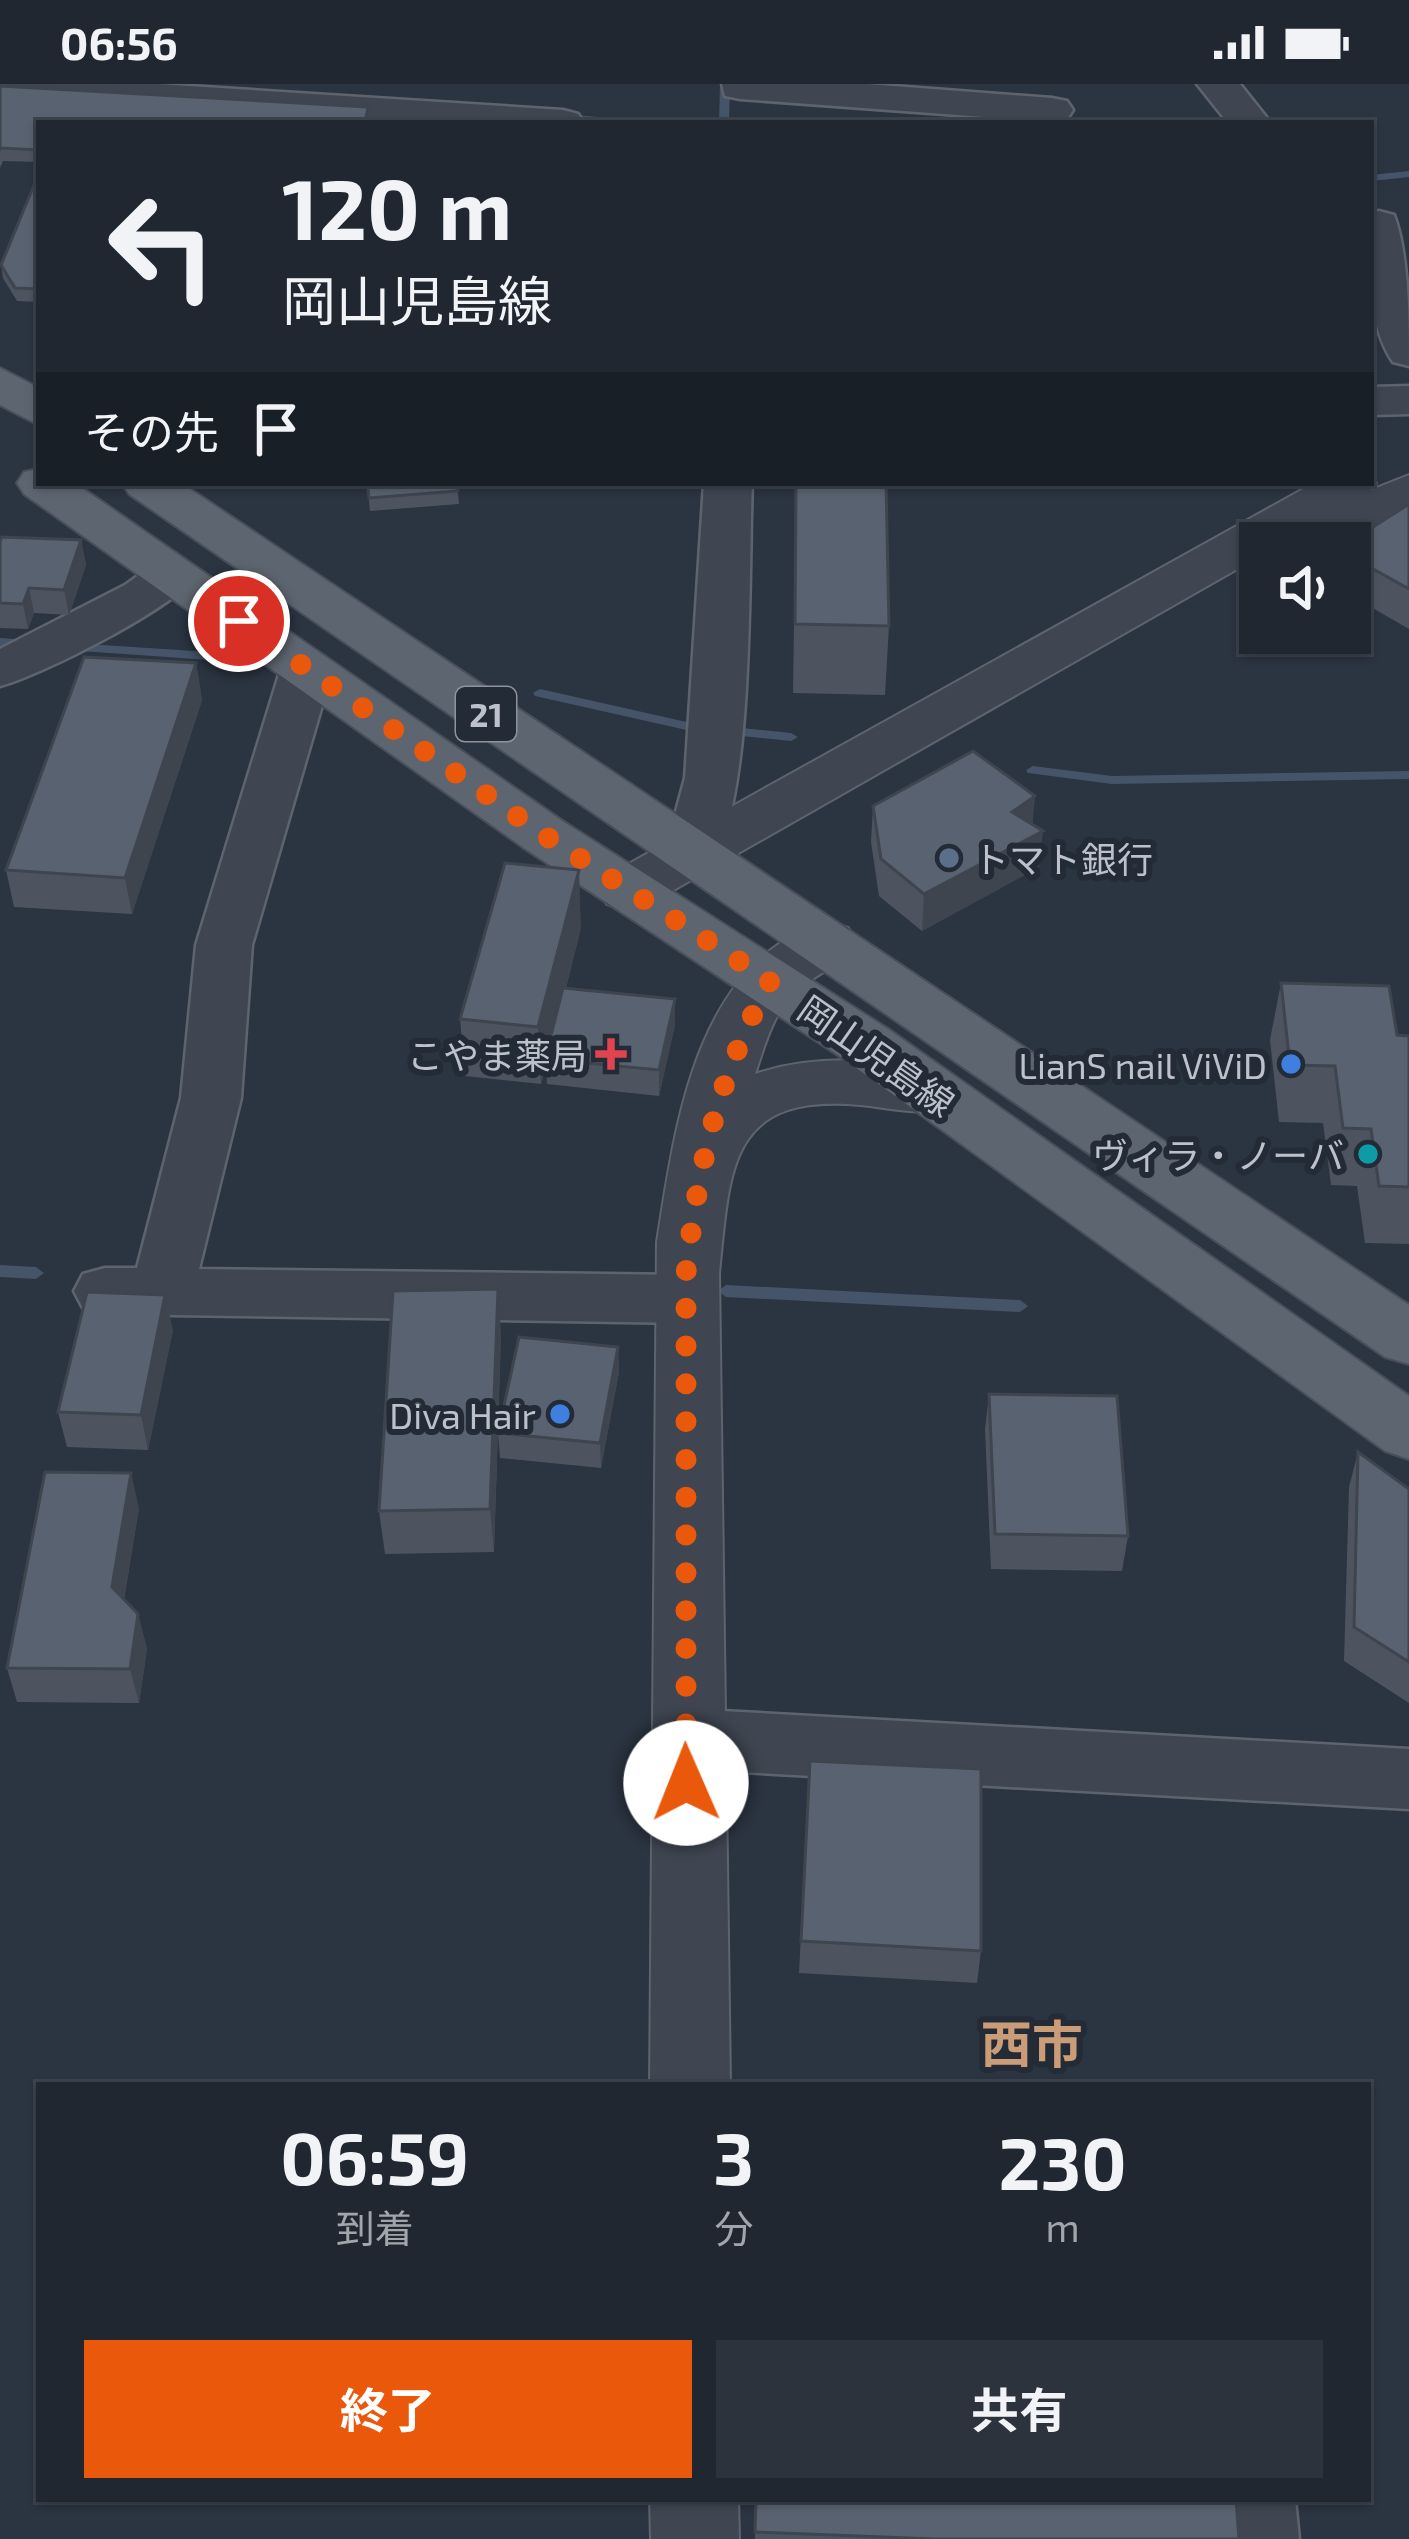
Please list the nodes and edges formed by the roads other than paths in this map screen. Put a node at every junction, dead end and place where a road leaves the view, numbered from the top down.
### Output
1 (1218, 84) edge
2 (0, 86) edge
3 (739, 98) edge
4 (1052, 110) dead end
5 (517, 120) edge
6 (1248, 120) edge
7 (1379, 224) dead end
8 (1409, 352) edge
9 (0, 383) edge
10 (1374, 400) edge
11 (1409, 400) edge
12 (36, 408) edge
13 (1409, 451) edge
14 (0, 454) edge
15 (1374, 470) edge
16 (36, 479) edge
17 (46, 486) edge
18 (151, 486) edge
19 (728, 486) edge
20 (1346, 486) edge
21 (1409, 490) edge
22 (1350, 522) edge
23 (172, 575) junction
24 (1239, 584) edge
25 (307, 668) junction
26 (0, 670) edge
27 (711, 864) junction
28 (647, 902) junction
29 (827, 943) junction
30 (770, 981) junction
31 (931, 1092) junction
32 (704, 1148) junction
33 (686, 1299) junction
34 (1409, 1340) edge
35 (1409, 1432) edge
36 (685, 1739) junction
37 (1409, 1779) edge
38 (689, 2082) edge
39 (694, 2502) edge
40 (1253, 2502) edge
41 (695, 2539) edge
42 (1258, 2539) edge

1 - 6 street
2 - 5 street
3 - 4 street
7 - 8 street
9 - 12 main road
10 - 11 street
13 - 15 street
14 - 16 main road, 岡山児島線 / 21
17 - 23 main road, 岡山児島線 / 21
18 - 27 main road, 岡山児島線 / 21
19 - 27 street
20 - 27 street
21 - 22 street
23 - 25 main road, 岡山児島線 / 21
23 - 26 street
24 - 27 street
25 - 28 main road, 岡山児島線 / 21
25 - 33 street
27 - 28 street
27 - 29 main road, 岡山児島線 / 21
28 - 30 main road, 岡山児島線 / 21
29 - 30 street
29 - 34 main road, 岡山児島線 / 21
30 - 31 main road, 岡山児島線 / 21
30 - 32 street
31 - 32 street
31 - 35 main road, 岡山児島線 / 21
32 - 33 street
33 - 36 street
36 - 37 street
36 - 38 street
39 - 41 street
40 - 42 street

